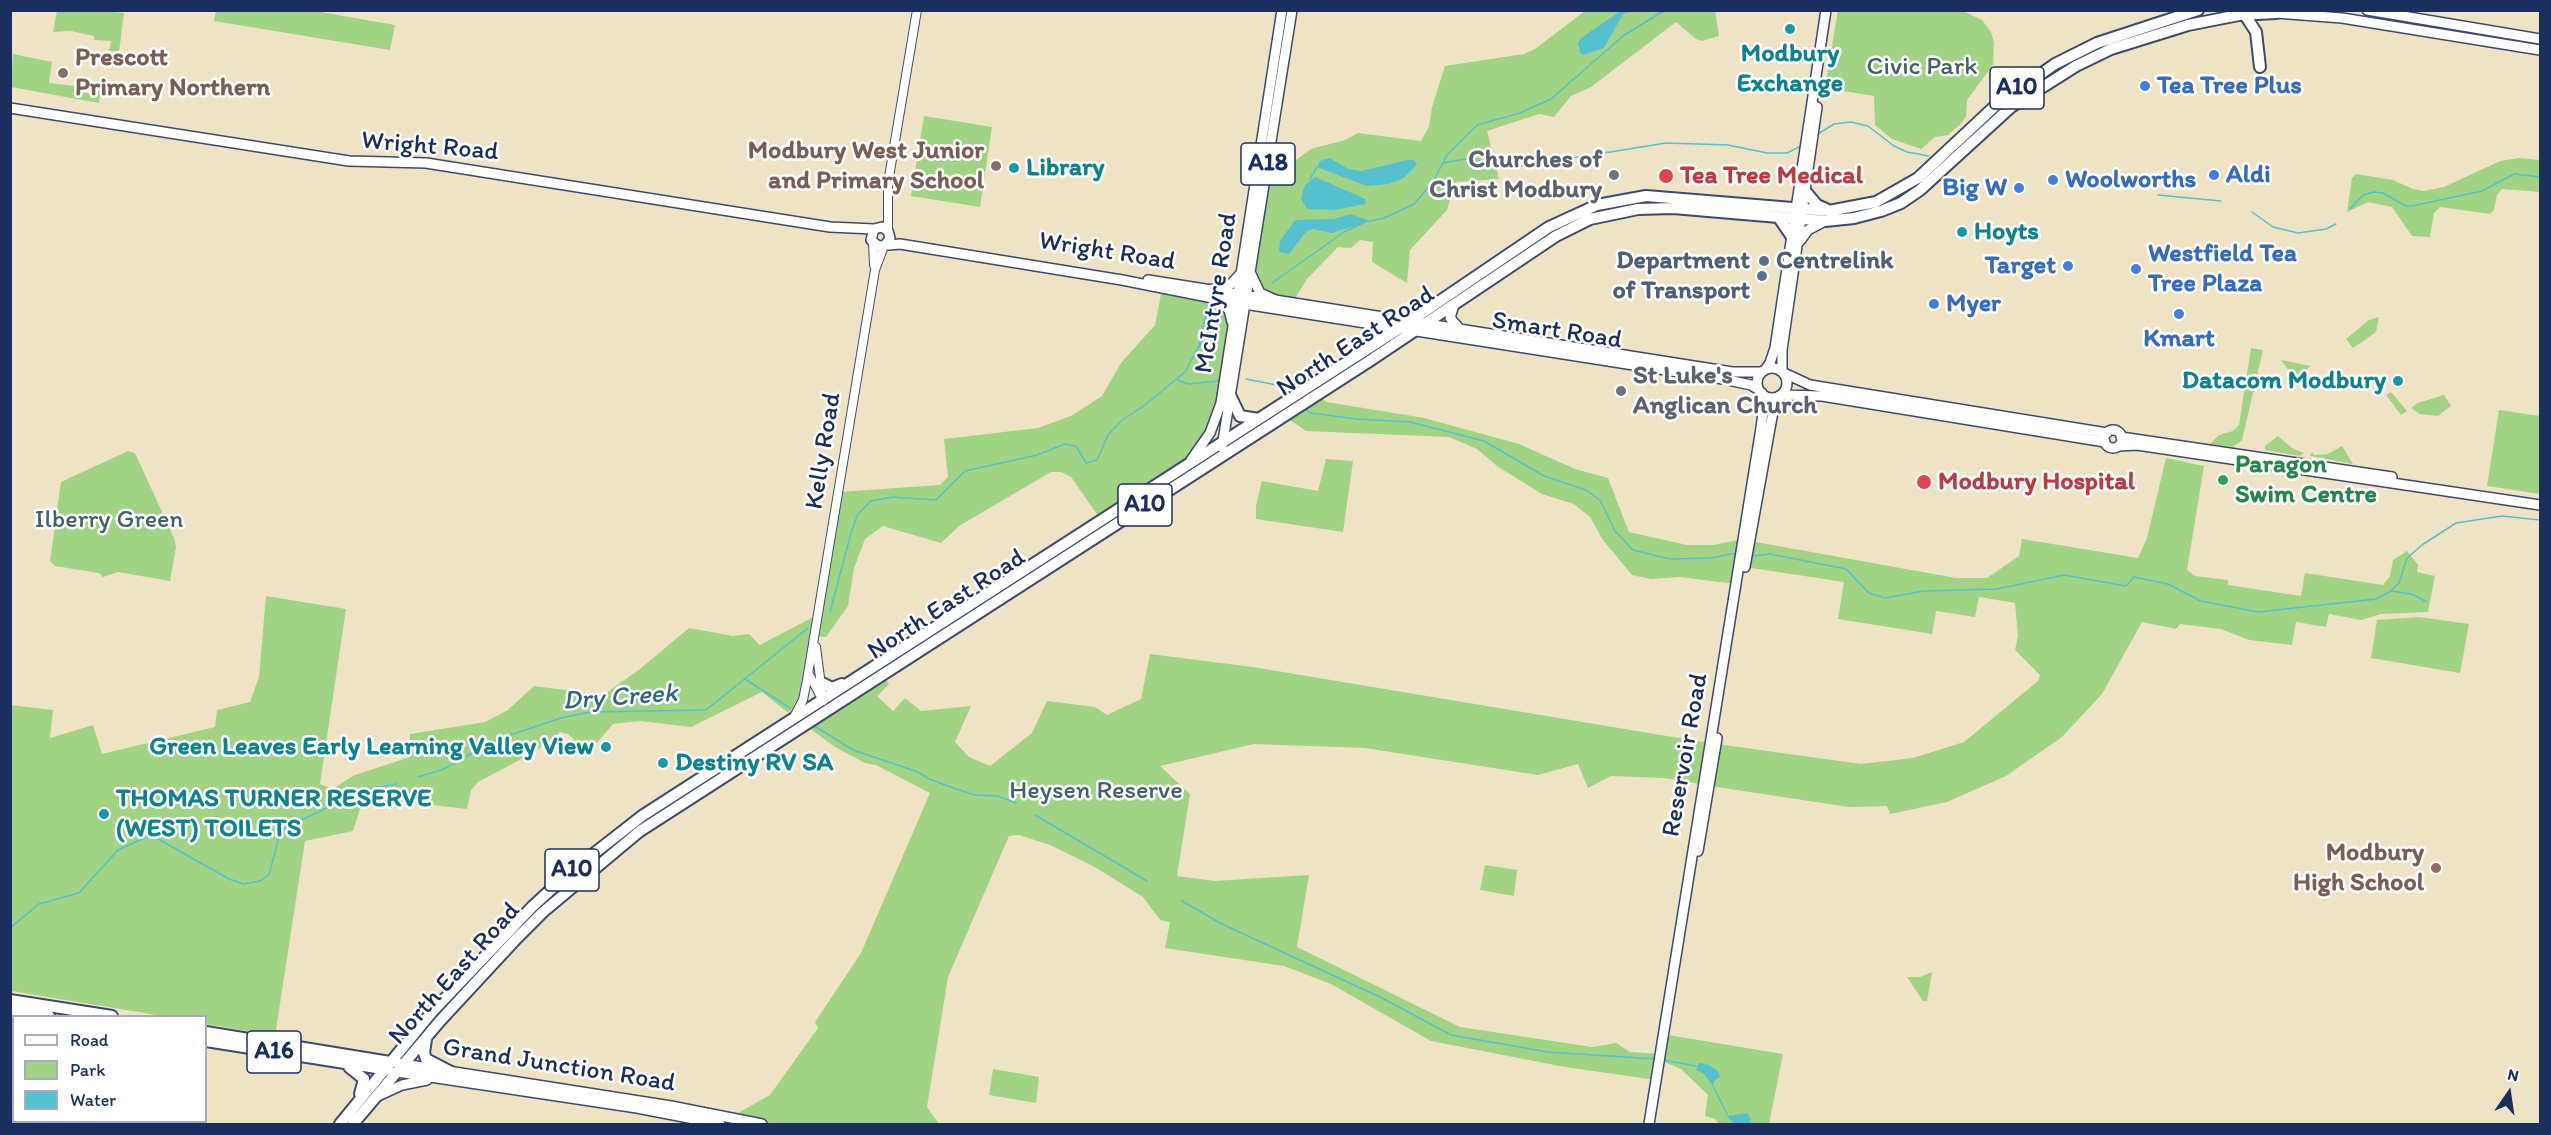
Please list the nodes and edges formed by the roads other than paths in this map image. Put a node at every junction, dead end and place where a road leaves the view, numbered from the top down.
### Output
1 (917, 10) edge
2 (1282, 10) edge
3 (1292, 10) edge
4 (1826, 10) edge
5 (1831, 10) edge
6 (2367, 10) edge
7 (2194, 11) edge
8 (2271, 12) edge
9 (2179, 13) edge
10 (2245, 15) junction
11 (2222, 18) junction
12 (2541, 39) edge
13 (2104, 48) junction
14 (2541, 50) edge
15 (2260, 67) dead end
16 (13, 106) edge
17 (1803, 191) junction
18 (887, 199) junction
19 (1763, 206) junction
20 (1590, 208) junction
21 (1624, 210) junction
22 (1799, 214) junction
23 (1827, 216) junction
24 (1779, 218) junction
25 (1577, 219) junction
26 (839, 228) junction
27 (875, 229) junction
28 (889, 232) junction
29 (1795, 240) junction
30 (872, 242) junction
31 (885, 245) junction
32 (875, 270) junction
33 (1247, 272) junction
34 (1209, 290) junction
35 (1217, 299) junction
36 (1242, 300) junction
37 (1278, 301) junction
38 (1454, 305) junction
39 (1366, 322) junction
40 (1413, 326) junction
41 (1233, 328) junction
42 (1459, 328) junction
43 (1371, 347) junction
44 (1763, 371) junction
45 (1783, 373) junction
46 (1761, 392) junction
47 (1230, 395) junction
48 (1780, 396) junction
49 (1297, 401) junction
50 (1258, 419) junction
51 (2105, 438) junction
52 (1224, 441) junction
53 (2120, 441) junction
54 (2206, 453) junction
55 (1215, 460) junction
56 (1185, 466) junction
57 (2541, 500) edge
58 (2541, 505) edge
59 (1744, 555) junction
60 (1045, 556) junction
61 (1023, 570) junction
62 (1042, 571) junction
63 (945, 621) junction
64 (959, 624) junction
65 (942, 636) junction
66 (815, 640) junction
67 (809, 668) junction
68 (820, 682) junction
69 (853, 682) junction
70 (844, 700) junction
71 (823, 701) junction
72 (816, 718) junction
73 (791, 722) junction
74 (653, 808) junction
75 (669, 811) junction
76 (651, 824) junction
77 (516, 939) junction
78 (499, 941) junction
79 (499, 957) junction
80 (10, 1000) edge
81 (10, 1010) edge
82 (80, 1014) edge
83 (38, 1015) edge
84 (207, 1032) edge
85 (427, 1036) junction
86 (410, 1040) junction
87 (207, 1041) edge
88 (264, 1046) junction
89 (344, 1059) junction
90 (394, 1067) junction
91 (1660, 1068) junction
92 (451, 1072) junction
93 (439, 1079) junction
94 (502, 1084) junction
95 (374, 1099) junction
96 (357, 1103) junction
97 (702, 1116) junction
98 (340, 1125) edge
99 (353, 1125) edge
100 (720, 1125) edge
101 (762, 1125) edge
102 (1649, 1125) edge
103 (1654, 1125) edge

1 - 18 street
2 - 33 main road, McIntyre Road / A18
3 - 33 main road, McIntyre Road / A18
4 - 17 main road
5 - 17 main road
6 - 12 main road
7 - 9 highway, North East Road / A10
8 - 10 highway, North East Road / A10
8 - 14 main road, North East Road / A10
9 - 11 main road
9 - 13 highway, North East Road / A10
10 - 11 highway, North East Road / A10
10 - 15 highway
11 - 13 highway, North East Road / A10
13 - 23 highway, North East Road / A10
16 - 26 main road, Wright Road
17 - 19 main road
17 - 22 main road
17 - 23 highway
18 - 27 street
18 - 28 street
19 - 20 highway, North East Road / A10
19 - 22 highway, North East Road / A10
20 - 21 highway
20 - 25 highway, North East Road / A10
21 - 24 highway, North East Road / A10
21 - 25 highway, North East Road / A10
22 - 23 highway, North East Road / A10
22 - 24 highway, North East Road / A10
22 - 29 main road
23 - 29 main road
24 - 29 highway
25 - 38 highway, North East Road / A10
25 - 40 highway, North East Road / A10
26 - 27 main road, Wright Road
26 - 30 main road, Wright Road
27 - 28 main road
27 - 30 main road
28 - 31 main road
28 - 34 main road, Wright Road
29 - 44 main road
29 - 45 main road
30 - 31 main road
30 - 32 street, Kelly Road
31 - 32 street, Kelly Road
31 - 35 main road, Wright Road
32 - 66 street, Kelly Road
33 - 34 main road
33 - 36 main road, McIntyre Road / A18
33 - 37 main road
34 - 36 main road, Wright Road
35 - 36 main road, Wright Road
35 - 41 main road
36 - 37 main road, Wright Road
36 - 39 main road, Wright Road
36 - 41 main road, McIntyre Road / A18
36 - 47 main road, McIntyre Road / A18
37 - 40 main road, Wright Road
38 - 40 highway, North East Road / A10
38 - 42 main road
39 - 40 main road, Wright Road
39 - 43 main road
40 - 42 main road, Smart Road
40 - 43 highway, North East Road / A10
40 - 46 main road, Smart Road
40 - 49 highway, North East Road / A10
41 - 56 main road, McIntyre Road / A18
42 - 44 main road, Smart Road
43 - 49 highway, North East Road / A10
44 - 45 main road
44 - 46 main road
45 - 48 main road
45 - 51 main road
46 - 48 main road
46 - 59 main road, Reservoir Road
47 - 50 highway
47 - 52 main road, McIntyre Road / A18
48 - 51 main road
48 - 59 main road, Reservoir Road
49 - 50 highway, North East Road / A10
49 - 55 highway, North East Road / A10
50 - 52 highway, North East Road / A10
51 - 53 main road
51 - 53 main road
52 - 55 main road, McIntyre Road / A18
52 - 56 highway, North East Road / A10
53 - 54 main road
54 - 57 main road
54 - 58 main road
55 - 62 highway, North East Road / A10
56 - 60 highway, North East Road / A10
59 - 91 main road, Reservoir Road
60 - 61 highway, North East Road / A10
60 - 62 highway
61 - 62 highway
61 - 63 highway, North East Road / A10
62 - 64 highway, North East Road / A10
63 - 64 highway
63 - 65 highway
63 - 69 highway, North East Road / A10
64 - 65 highway, North East Road / A10
65 - 70 highway, North East Road / A10
66 - 67 street, Kelly Road
66 - 68 street, Kelly Road
67 - 71 street
67 - 73 street, Kelly Road
68 - 69 highway
68 - 71 street, Kelly Road
69 - 71 highway, North East Road / A10
70 - 71 highway
70 - 72 highway, North East Road / A10
71 - 72 highway
71 - 73 highway, North East Road / A10
72 - 75 highway, North East Road / A10
73 - 74 highway, North East Road / A10
74 - 75 highway
74 - 76 highway
74 - 78 highway, North East Road / A10
75 - 76 highway, North East Road / A10
76 - 77 highway, North East Road / A10
77 - 78 highway
77 - 79 highway, North East Road / A10
78 - 79 highway
78 - 86 highway, North East Road / A10
79 - 85 highway, North East Road / A10
80 - 82 highway
81 - 83 highway
84 - 88 highway, Grand Junction Road / A16
85 - 90 highway, North East Road / A10
85 - 92 highway
86 - 89 highway
86 - 90 highway, North East Road / A10
87 - 88 highway, Grand Junction Road / A16
88 - 89 highway, Grand Junction Road / A16
89 - 90 highway, Grand Junction Road / A16
89 - 96 highway
90 - 92 main road, Grand Junction Road / A16
90 - 93 main road, Grand Junction Road / A16
90 - 95 highway, North East Road / A10
90 - 96 highway, North East Road / A10
91 - 102 main road, Reservoir Road
91 - 103 main road, Reservoir Road
92 - 94 main road, Grand Junction Road / A16
93 - 94 main road, Grand Junction Road / A16
93 - 95 main road
94 - 97 main road, Grand Junction Road / A16
95 - 99 highway, North East Road / A10
96 - 98 highway, North East Road / A10
97 - 100 main road, Grand Junction Road / A16
97 - 101 main road, Grand Junction Road / A16

